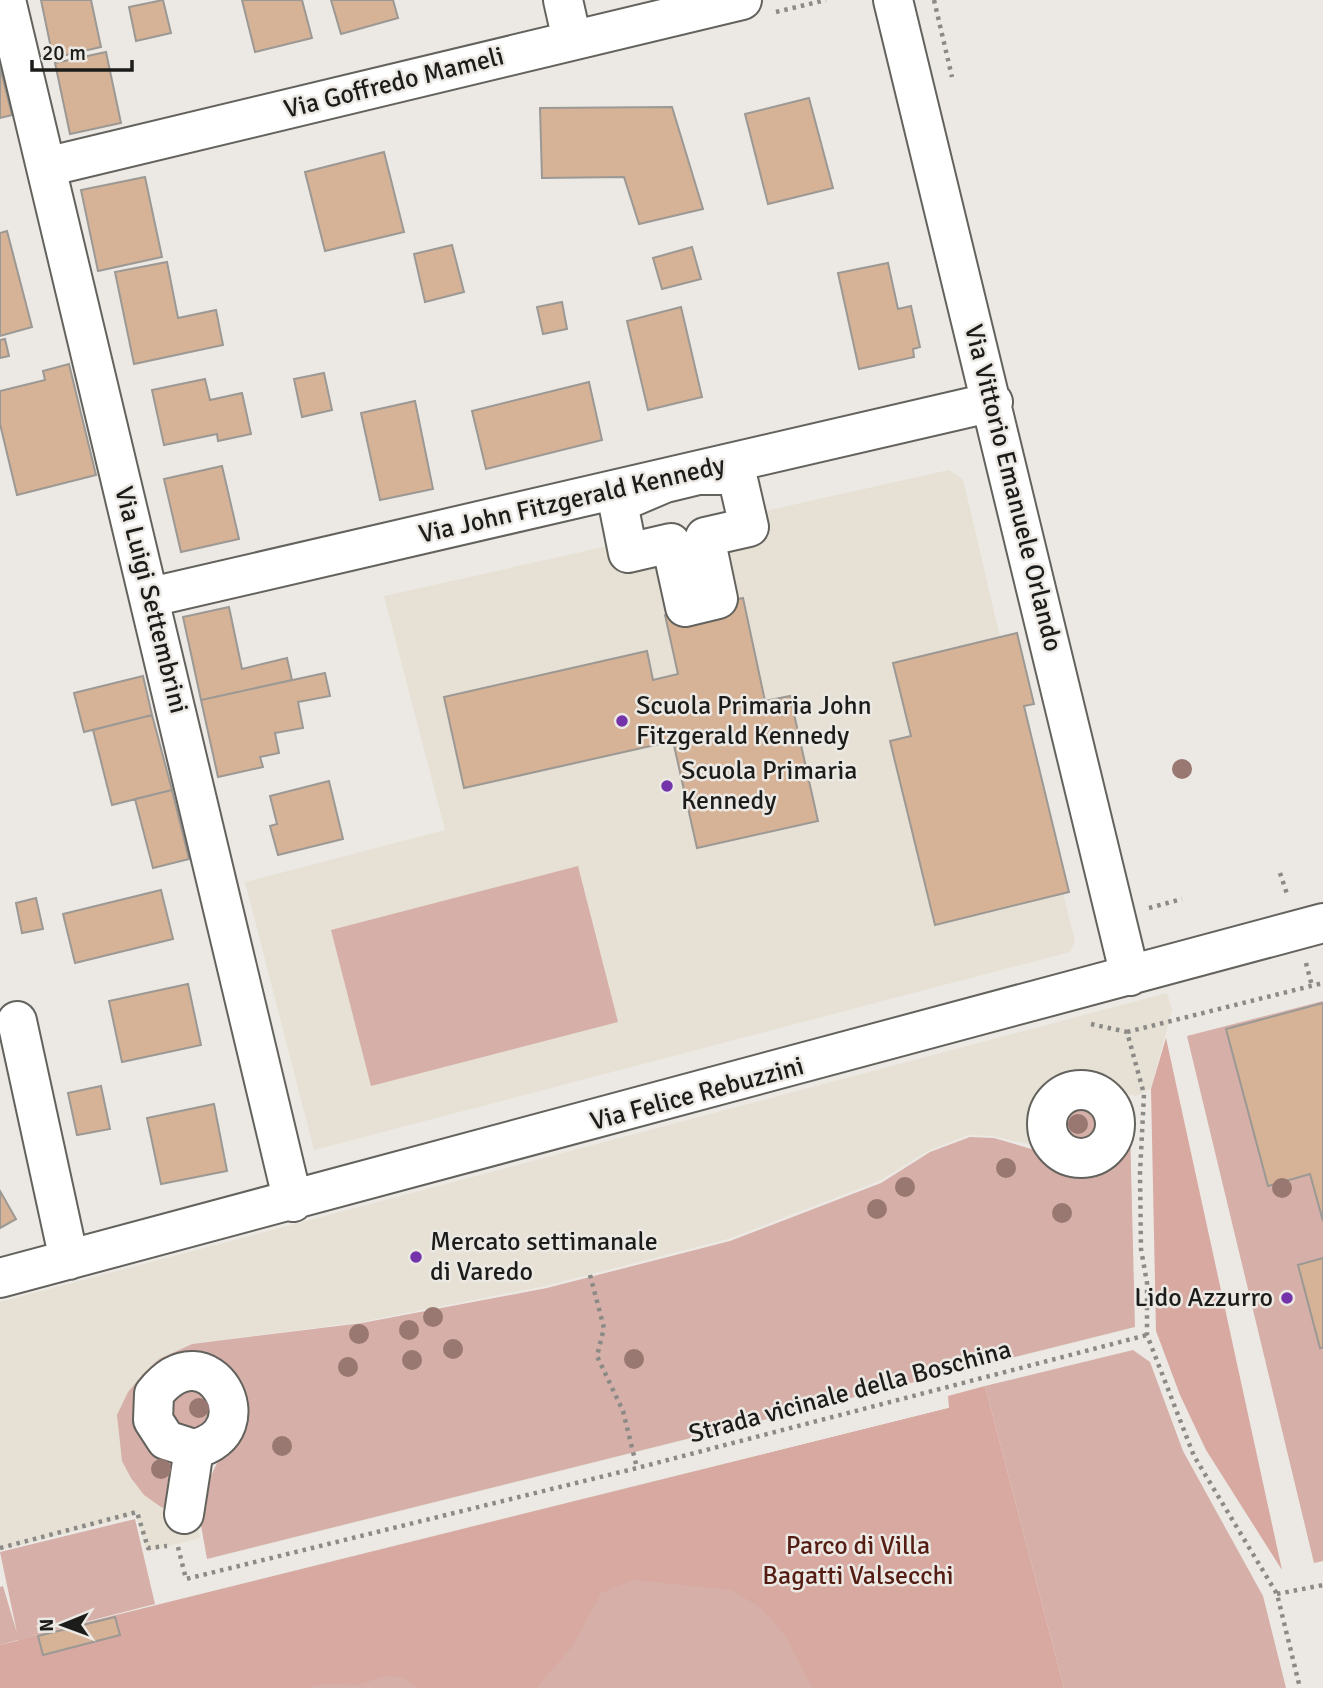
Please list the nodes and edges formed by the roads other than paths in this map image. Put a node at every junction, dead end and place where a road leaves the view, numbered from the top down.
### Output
1 (6, 0) edge
2 (562, 0) edge
3 (741, 0) edge
4 (893, 0) edge
5 (572, 40) junction
6 (46, 167) junction
7 (993, 402) junction
8 (151, 597) junction
9 (1323, 923) edge
10 (1130, 976) junction
11 (17, 1021) dead end
12 (293, 1202) junction
13 (69, 1260) junction
14 (0, 1278) edge
15 (194, 1449) dead end
16 (180, 1529) road end

1 - 6 street, Via Luigi Settembrini
2 - 5 street
3 - 5 street, Via Goffredo Mameli
4 - 7 street, Via Vittorio Emanuele Orlando
5 - 6 street, Via Goffredo Mameli
6 - 8 street, Via Luigi Settembrini
7 - 8 street, Via John Fitzgerald Kennedy
7 - 10 street, Via Vittorio Emanuele Orlando
8 - 12 street, Via Luigi Settembrini
9 - 10 street, Via Felice Rebuzzini
10 - 12 street, Via Felice Rebuzzini
11 - 13 street
12 - 13 street, Via Felice Rebuzzini
13 - 14 street, Via Felice Rebuzzini
15 - 16 street

